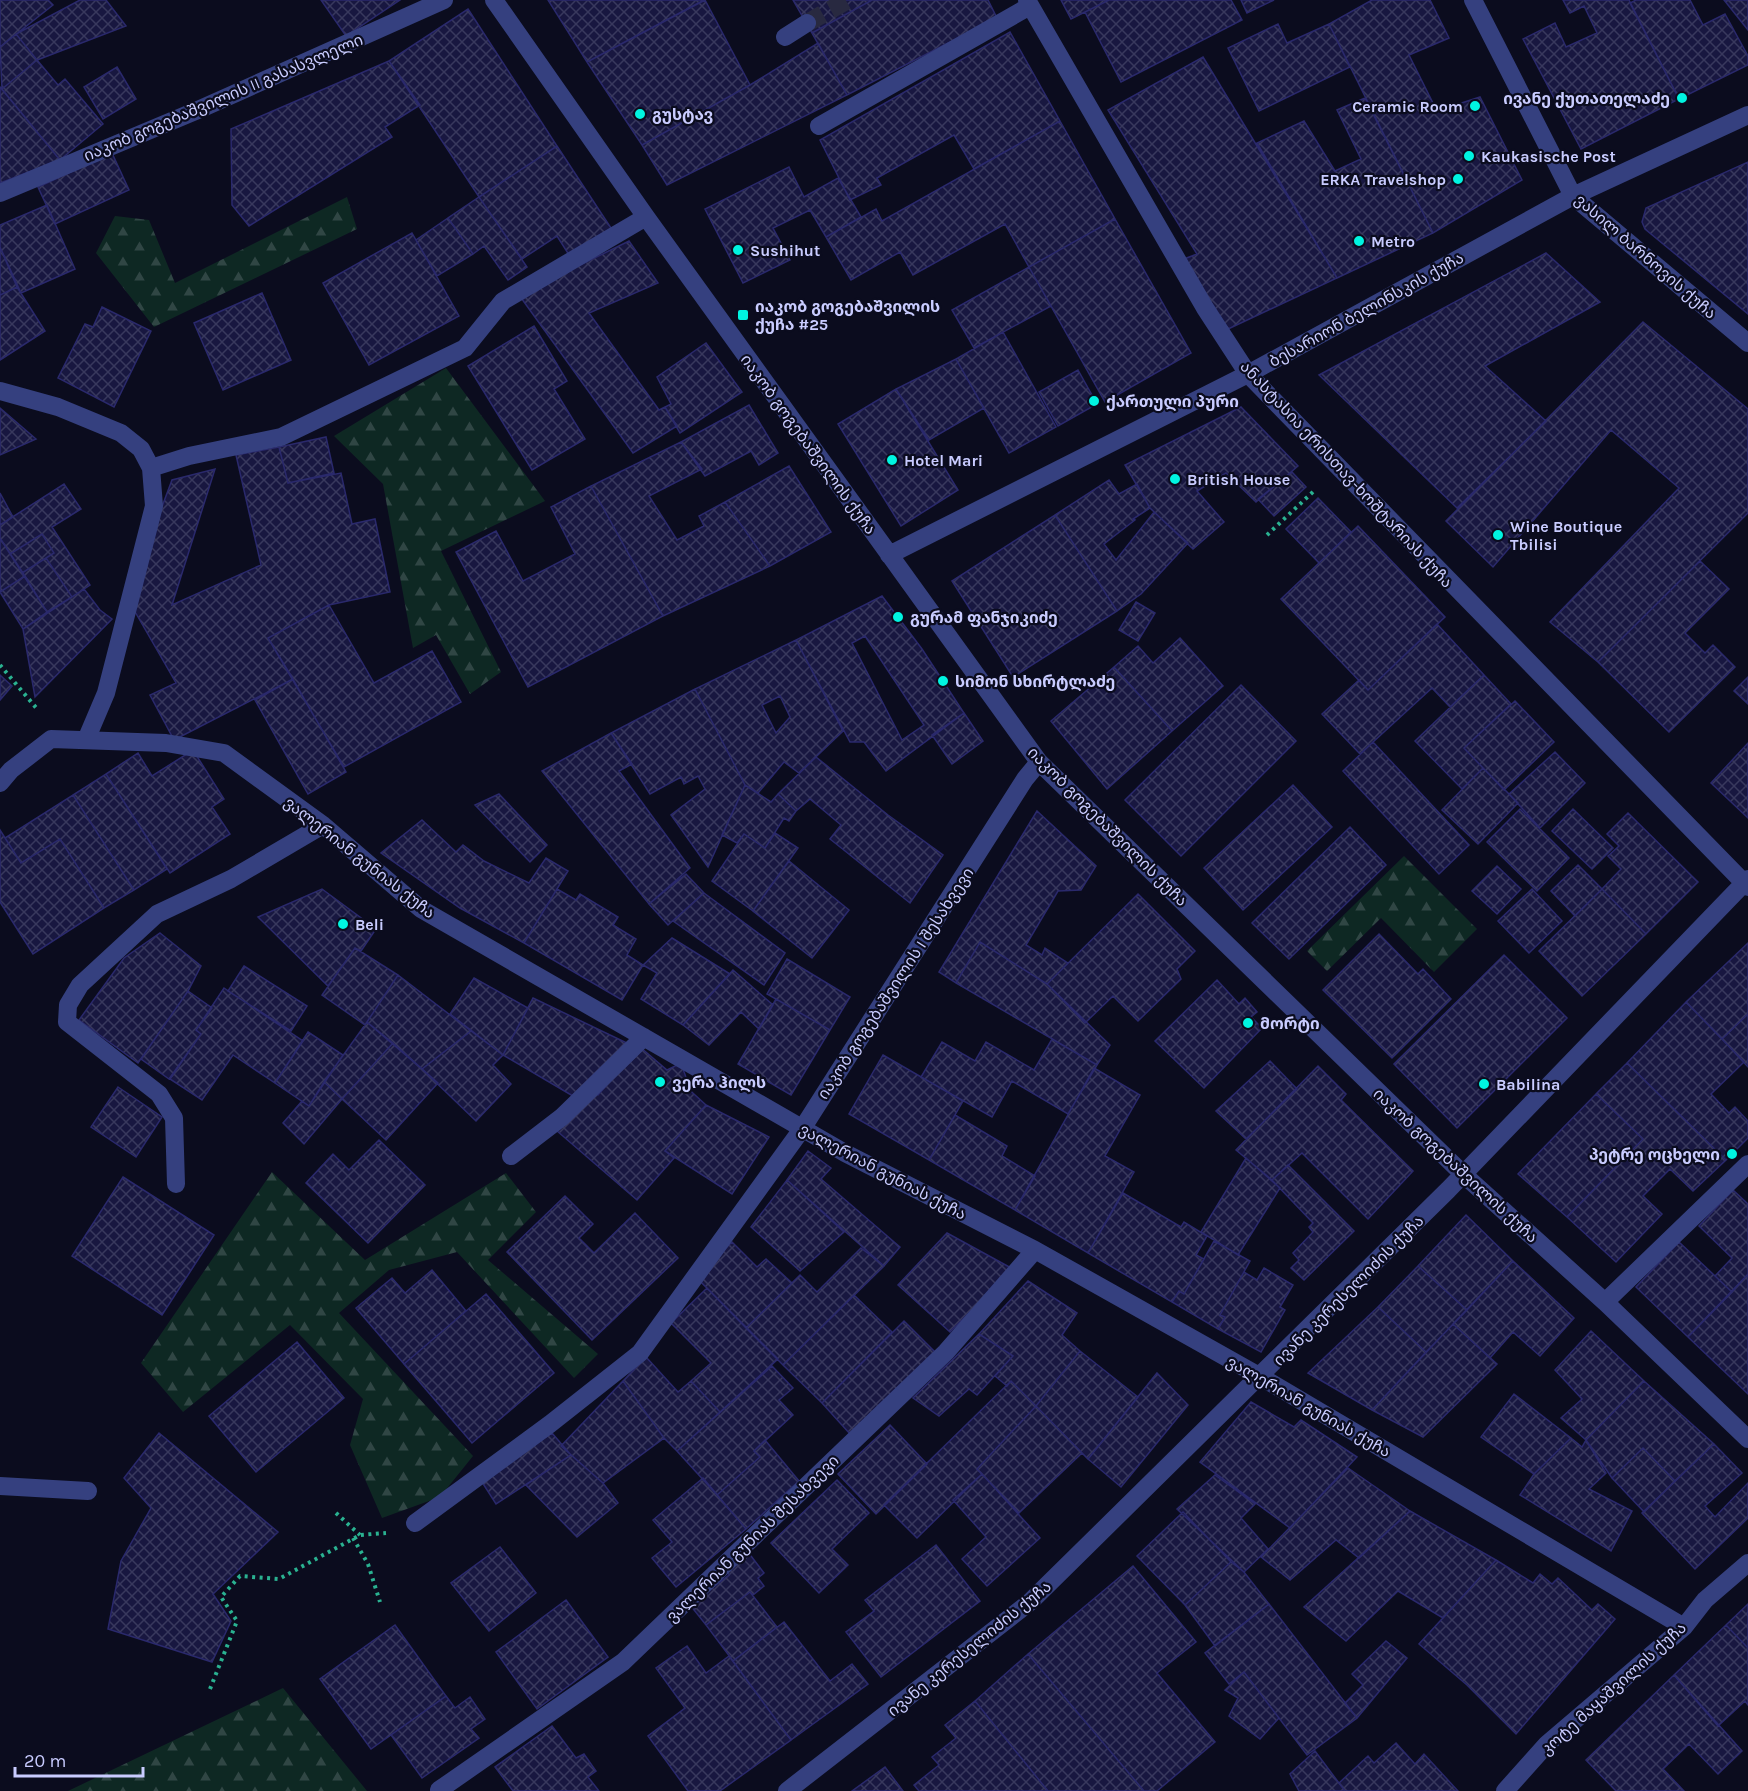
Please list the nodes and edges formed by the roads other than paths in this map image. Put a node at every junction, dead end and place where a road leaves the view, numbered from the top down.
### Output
1 (444, 0) edge
2 (494, 0) edge
3 (1473, 0) edge
4 (1028, 3) edge
5 (807, 23) tunnel mouth
6 (785, 37) dead end
7 (1748, 115) edge
8 (819, 126) dead end
9 (0, 193) edge
10 (1573, 196) junction
11 (646, 217) junction
12 (1748, 343) edge
13 (1248, 374) junction
14 (0, 392) edge
15 (151, 468) junction
16 (889, 555) junction
17 (86, 741) junction
18 (1039, 762) junction
19 (0, 783) edge
20 (323, 825) junction
21 (1747, 883) edge
22 (644, 1037) junction
23 (802, 1129) junction
24 (511, 1156) dead end
25 (1748, 1164) edge
26 (1463, 1174) junction
27 (176, 1184) dead end
28 (1035, 1250) junction
29 (1605, 1302) junction
30 (1261, 1377) junction
31 (1748, 1439) edge
32 (0, 1486) edge
33 (88, 1491) dead end
34 (414, 1523) road end
35 (1748, 1563) edge
36 (1684, 1627) junction
37 (439, 1790) edge
38 (787, 1791) edge
39 (1505, 1791) edge

1 - 9 street, იაკობ გოგებაშვილის II გასასვლელი
2 - 11 street, იაკობ გოგებაშვილის ქუჩა
3 - 10 street, ვასილ ბარნოვის ქუჩა
4 - 8 street
4 - 13 street, ანასტასია ერისთავ-ხოშტარიას ქუჩა
5 - 6 street
7 - 10 street, ბესარიონ ბელინსკის ქუჩა
10 - 12 street, ვასილ ბარნოვის ქუჩა
10 - 13 street, ბესარიონ ბელინსკის ქუჩა
11 - 15 street
11 - 16 street, იაკობ გოგებაშვილის ქუჩა
13 - 16 street, ბესარიონ ბელინსკის ქუჩა
13 - 21 street, ანასტასია ერისთავ-ხოშტარიას ქუჩა
14 - 15 street
15 - 17 street
16 - 18 street, იაკობ გოგებაშვილის ქუჩა
17 - 19 street, ვალერიან გუნიას ქუჩა
17 - 20 street, ვალერიან გუნიას ქუჩა
18 - 23 street, იაკობ გოგებაშვილის I შესახვევი
18 - 26 street, იაკობ გოგებაშვილის ქუჩა
20 - 22 street, ვალერიან გუნიას ქუჩა
20 - 27 street
21 - 26 street, ივანე კერესელიძის ქუჩა
22 - 23 street, ვალერიან გუნიას ქუჩა
22 - 24 street
23 - 28 street, ვალერიან გუნიას ქუჩა
23 - 34 street, იაკობ გოგებაშვილის I შესახვევი
25 - 29 street
26 - 29 street, იაკობ გოგებაშვილის ქუჩა
26 - 30 street, ივანე კერესელიძის ქუჩა
28 - 30 street, ვალერიან გუნიას ქუჩა
28 - 37 street, ვალერიან გუნიას შესახვევი
29 - 31 street, იაკობ გოგებაშვილის ქუჩა
30 - 36 street, ვალერიან გუნიას ქუჩა
30 - 38 street, ივანე კერესელიძის ქუჩა
32 - 33 street
35 - 36 street, კოტე მაყაშვილის ქუჩა
36 - 39 street, კოტე მაყაშვილის ქუჩა

